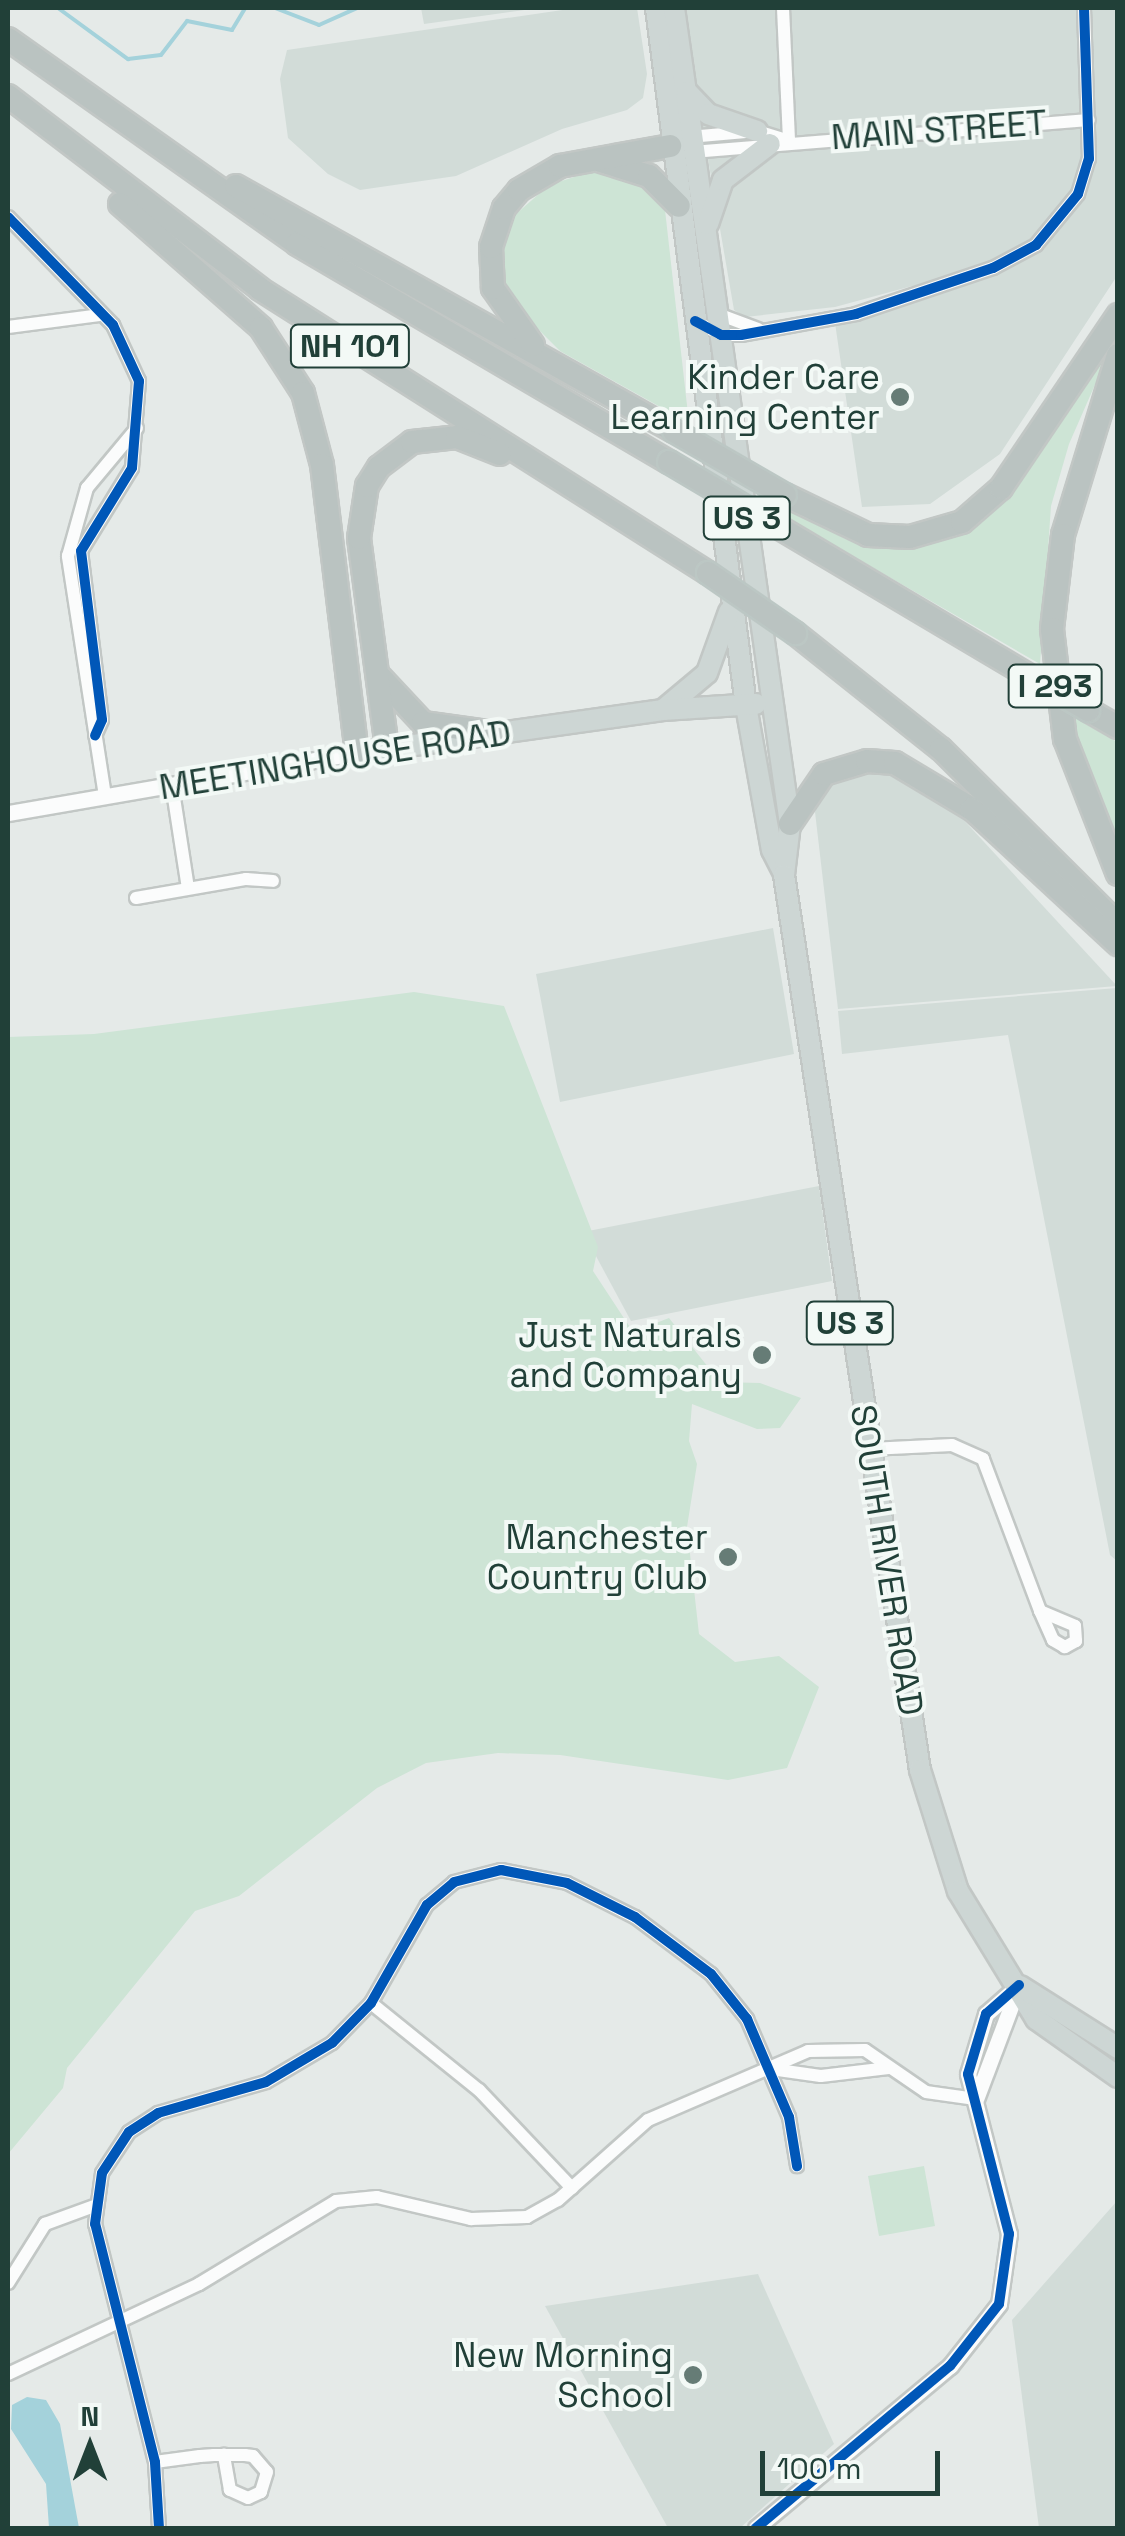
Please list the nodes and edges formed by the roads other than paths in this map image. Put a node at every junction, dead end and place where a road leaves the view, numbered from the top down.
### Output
1 (656, 8) edge
2 (674, 8) edge
3 (783, 8) edge
4 (1084, 8) edge
5 (8, 37) edge
6 (684, 87) junction
7 (8, 96) edge
8 (1089, 120) junction
9 (772, 139) junction
10 (685, 145) junction
11 (67, 146) junction
12 (593, 159) junction
13 (679, 206) junction
14 (8, 217) edge
15 (706, 231) junction
16 (101, 314) junction
17 (718, 314) junction
18 (1118, 316) edge
19 (695, 321) junction
20 (8, 327) edge
21 (760, 329) junction
22 (722, 335) junction
23 (1118, 355) edge
24 (550, 362) junction
25 (139, 425) junction
26 (653, 539) junction
27 (731, 601) junction
28 (376, 670) junction
29 (772, 694) junction
30 (745, 699) junction
31 (663, 710) junction
32 (1118, 727) edge
33 (496, 733) junction
34 (95, 736) junction
35 (387, 748) junction
36 (356, 752) junction
37 (172, 785) junction
38 (105, 796) junction
39 (8, 813) edge
40 (790, 824) junction
41 (1118, 874) edge
42 (784, 875) junction
43 (273, 881) dead end
44 (188, 888) junction
45 (136, 898) dead end
46 (1118, 926) edge
47 (1118, 944) edge
48 (870, 1449) junction
49 (1040, 1611) dead end
50 (1018, 1985) junction
51 (372, 2003) junction
52 (1118, 2048) edge
53 (889, 2068) junction
54 (768, 2069) junction
55 (1118, 2078) edge
56 (976, 2099) junction
57 (797, 2166) dead end
58 (572, 2188) junction
59 (94, 2206) junction
60 (8, 2283) edge
61 (118, 2323) junction
62 (8, 2374) edge
63 (224, 2455) dead end
64 (155, 2462) junction
65 (160, 2528) edge
66 (756, 2528) edge

1 - 10 main road, SOUTH RIVER ROAD / US 3
2 - 6 main road, SOUTH RIVER ROAD / US 3
3 - 9 street
4 - 8 street
5 - 24 highway
5 - 32 highway, NH 101, bridge
6 - 9 main road
6 - 10 main road, SOUTH RIVER ROAD / US 3
7 - 11 highway, NH 101
8 - 9 street, MAIN STREET
8 - 21 street
9 - 10 street, MAIN STREET
9 - 15 main road
10 - 12 highway
10 - 13 main road, SOUTH RIVER ROAD / US 3
10 - 15 main road, SOUTH RIVER ROAD / US 3
11 - 26 highway, NH 101
11 - 36 highway
12 - 13 highway
12 - 24 highway
13 - 19 main road, SOUTH RIVER ROAD / US 3
14 - 16 street
15 - 17 main road, SOUTH RIVER ROAD / US 3
16 - 20 street
16 - 25 street
17 - 21 street
17 - 22 main road, SOUTH RIVER ROAD / US 3
18 - 24 highway, bridge
19 - 22 street
19 - 27 main road, SOUTH RIVER ROAD / US 3
21 - 22 street
22 - 29 main road, SOUTH RIVER ROAD / US 3
23 - 41 highway, I 293
25 - 34 street
25 - 34 street
26 - 28 highway
26 - 46 highway, NH 101, bridge
27 - 30 main road, SOUTH RIVER ROAD / US 3
27 - 31 main road
28 - 33 highway
28 - 35 highway
29 - 30 main road, MEETINGHOUSE ROAD
29 - 40 main road, SOUTH RIVER ROAD / US 3
30 - 31 main road, MEETINGHOUSE ROAD
30 - 42 main road, SOUTH RIVER ROAD / US 3
31 - 33 main road, MEETINGHOUSE ROAD
33 - 35 main road, MEETINGHOUSE ROAD
34 - 38 street
35 - 36 main road, MEETINGHOUSE ROAD
36 - 37 street, MEETINGHOUSE ROAD
37 - 38 street, MEETINGHOUSE ROAD
37 - 44 street
38 - 39 street, MEETINGHOUSE ROAD
40 - 42 main road, SOUTH RIVER ROAD / US 3
40 - 47 highway
42 - 48 main road, SOUTH RIVER ROAD / US 3
43 - 44 street
44 - 45 street
48 - 49 street
48 - 50 main road, SOUTH RIVER ROAD / US 3
50 - 52 main road, SOUTH RIVER ROAD / US 3
50 - 55 main road, SOUTH RIVER ROAD / US 3
50 - 56 street
51 - 54 street
51 - 58 street
51 - 59 street
53 - 54 street
53 - 54 street
53 - 56 street
54 - 57 street
54 - 58 street
56 - 66 street
58 - 61 street
59 - 60 street
59 - 61 street
61 - 62 street
61 - 64 street
63 - 64 street
64 - 65 street

